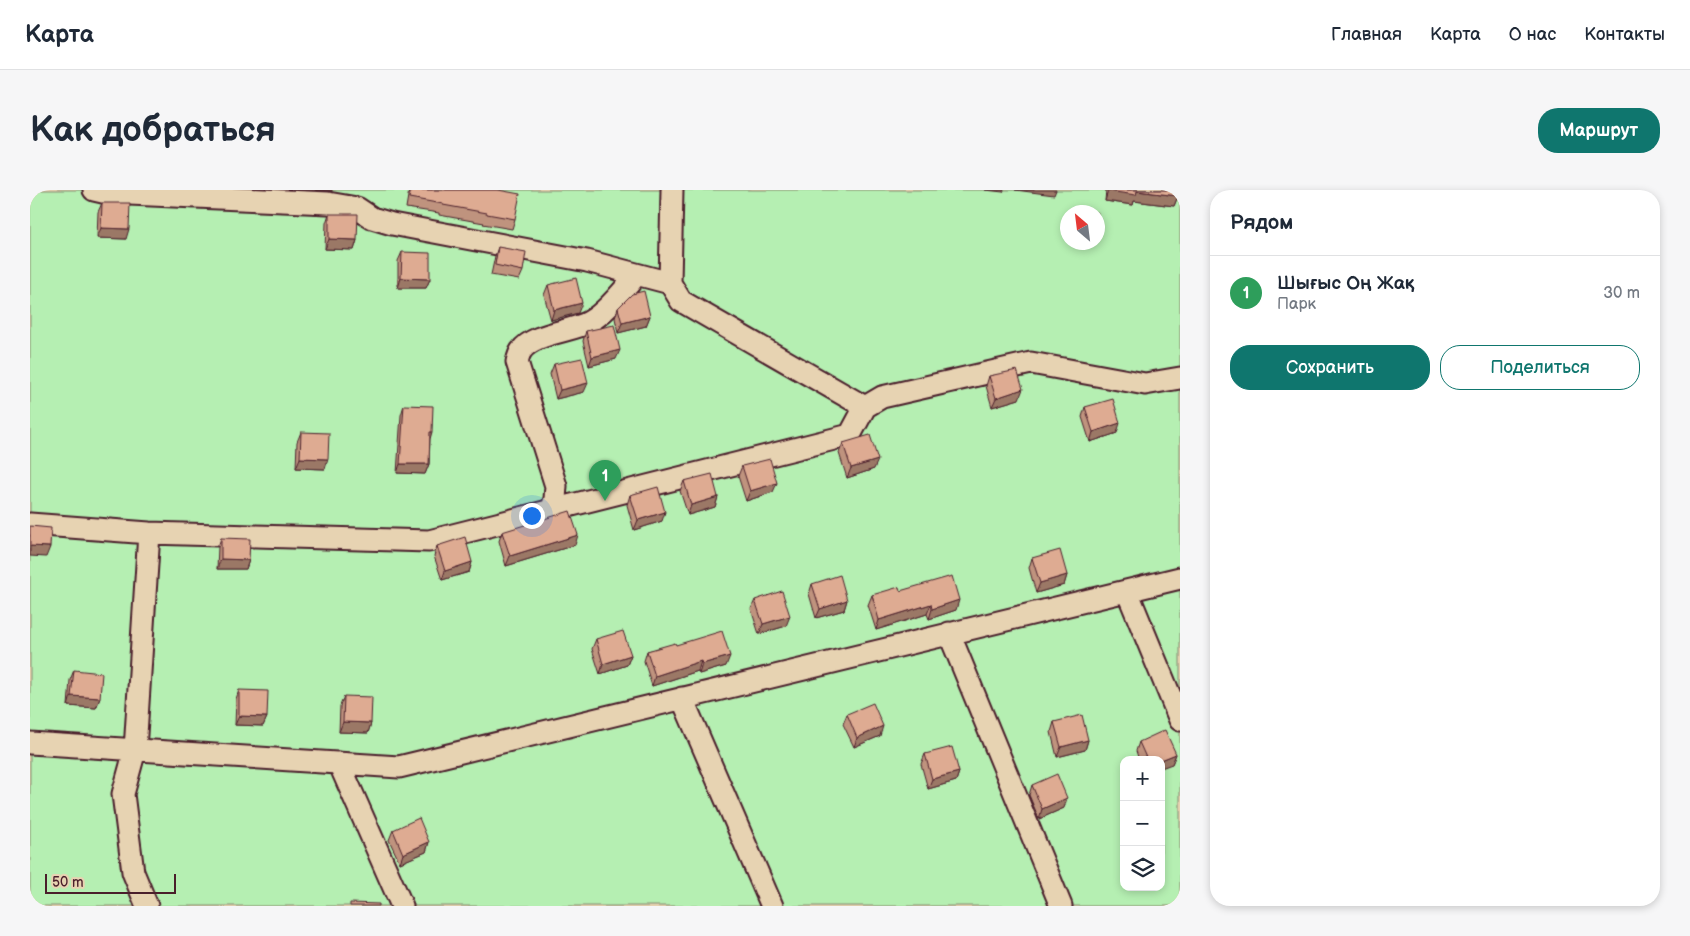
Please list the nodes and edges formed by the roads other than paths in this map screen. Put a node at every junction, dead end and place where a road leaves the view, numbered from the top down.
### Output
1 (672, 190) edge
2 (103, 191) edge
3 (636, 275) junction
4 (670, 283) junction
5 (1180, 378) edge
6 (865, 407) junction
7 (551, 511) junction
8 (30, 523) edge
9 (149, 533) junction
10 (1180, 578) edge
11 (1127, 591) junction
12 (949, 633) junction
13 (682, 698) junction
14 (1180, 720) edge
15 (30, 743) edge
16 (135, 750) junction
17 (339, 763) junction
18 (147, 906) edge
19 (402, 906) edge
20 (772, 906) edge
21 (1061, 906) edge

1 - 4 street
2 - 3 street
3 - 4 street
3 - 7 street
4 - 6 street
5 - 6 street
6 - 7 street
7 - 9 street
8 - 9 street
9 - 16 street
10 - 11 street
11 - 12 street
11 - 14 street
12 - 13 street
12 - 21 street
13 - 17 street
13 - 20 street
15 - 16 street
16 - 17 street
16 - 18 street
17 - 19 street

